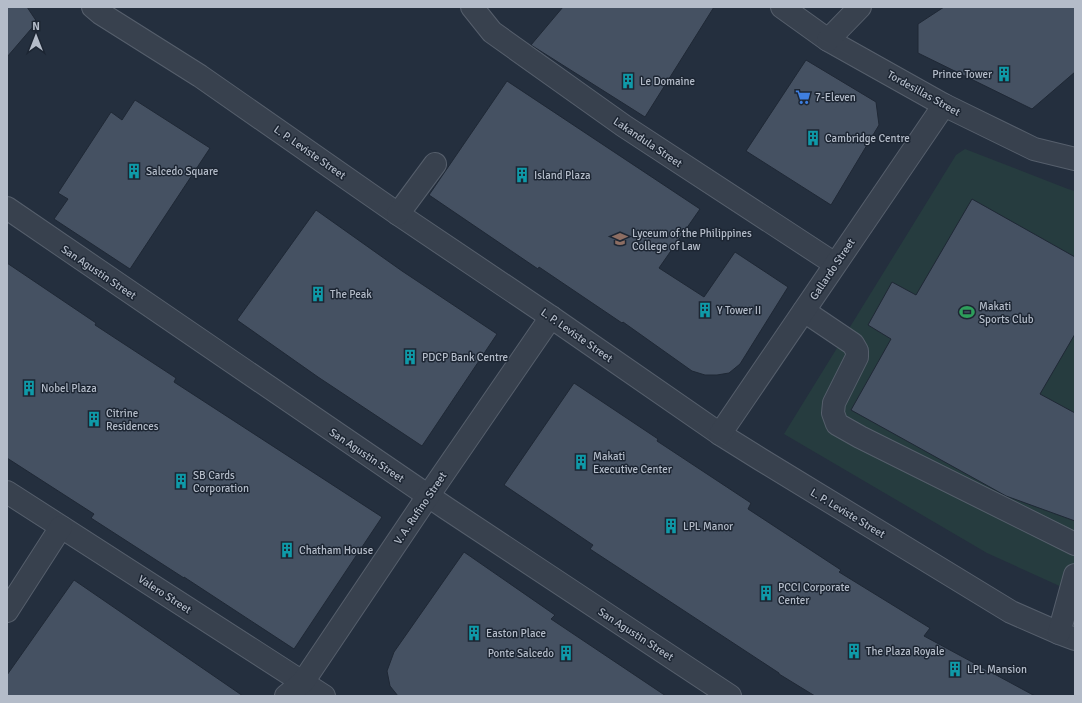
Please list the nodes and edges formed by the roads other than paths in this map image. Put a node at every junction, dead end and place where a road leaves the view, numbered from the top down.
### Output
1 (93, 7) edge
2 (472, 7) edge
3 (782, 7) edge
4 (860, 7) edge
5 (828, 40) junction
6 (944, 105) junction
7 (1075, 159) edge
8 (435, 164) dead end
9 (7, 208) edge
10 (398, 214) junction
11 (835, 264) junction
12 (804, 311) junction
13 (551, 317) junction
14 (720, 434) junction
15 (7, 492) edge
16 (428, 496) junction
17 (61, 528) junction
18 (1075, 544) edge
19 (1075, 575) edge
20 (7, 611) edge
21 (1067, 636) edge
22 (301, 689) edge
23 (286, 696) edge
24 (324, 696) edge
25 (730, 696) edge

1 - 10 street, L. P. Leviste Street
2 - 11 street, Lakandula Street
3 - 5 street, Tordesillas Street
4 - 5 street
5 - 6 street, Tordesillas Street
6 - 7 street, Tordesillas Street
6 - 11 street, Gallardo Street
8 - 10 street
9 - 16 street, San Agustin Street
10 - 13 street, L. P. Leviste Street
11 - 12 street, Gallardo Street
12 - 14 street, Gallardo Street
12 - 18 street
13 - 14 street, L. P. Leviste Street
13 - 16 street, V. A. Rufino Street
14 - 21 street, L. P. Leviste Street
15 - 17 street, Valero Street
16 - 22 street, V. A. Rufino Street
16 - 25 street, San Agustin Street
17 - 20 street
17 - 22 street, Valero Street
19 - 21 street
22 - 23 street, V. A. Rufino Street
22 - 24 street, Valero Street

